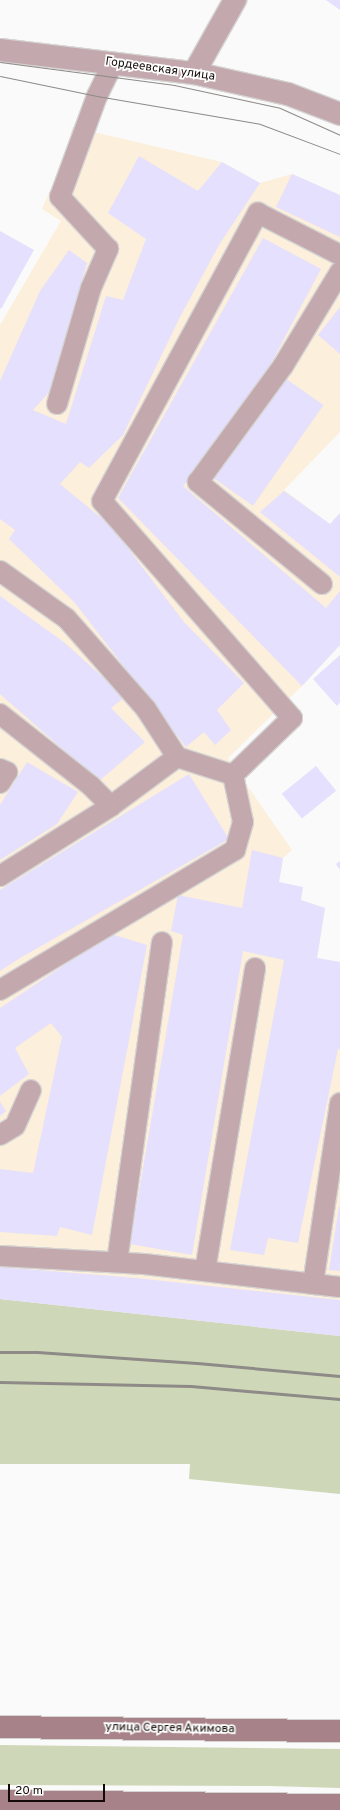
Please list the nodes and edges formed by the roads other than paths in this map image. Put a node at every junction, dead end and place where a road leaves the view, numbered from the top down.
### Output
1 (235, 0) edge
2 (0, 50) edge
3 (113, 63) junction
4 (194, 73) junction
5 (340, 114) edge
6 (340, 255) edge
7 (340, 272) edge
8 (57, 404) dead end
9 (0, 571) edge
10 (322, 584) dead end
11 (0, 714) edge
12 (177, 757) junction
13 (0, 769) edge
14 (233, 774) junction
15 (0, 782) edge
16 (111, 806) junction
17 (0, 876) edge
18 (162, 942) dead end
19 (255, 968) dead end
20 (0, 990) edge
21 (31, 1090) dead end
22 (340, 1103) edge
23 (0, 1135) edge
24 (334, 1187) edge
25 (0, 1256) edge
26 (117, 1262) junction
27 (205, 1271) junction
28 (313, 1284) junction
29 (340, 1287) edge
30 (0, 1727) edge
31 (340, 1731) edge
32 (0, 1801) edge
33 (340, 1805) edge

1 - 4 street
2 - 3 street, Гордеевская улица
3 - 4 street, Гордеевская улица
3 - 8 lane
4 - 5 street, Гордеевская улица
6 - 14 lane
7 - 10 lane
9 - 12 lane
11 - 16 lane
12 - 14 lane
12 - 16 lane
13 - 15 lane
14 - 20 lane
16 - 17 lane
18 - 26 lane
19 - 27 lane
21 - 23 lane
22 - 24 lane
24 - 28 lane
25 - 26 lane
26 - 27 lane
27 - 28 lane
28 - 29 lane
30 - 31 main road, улица Сергея Акимова
32 - 33 main road

